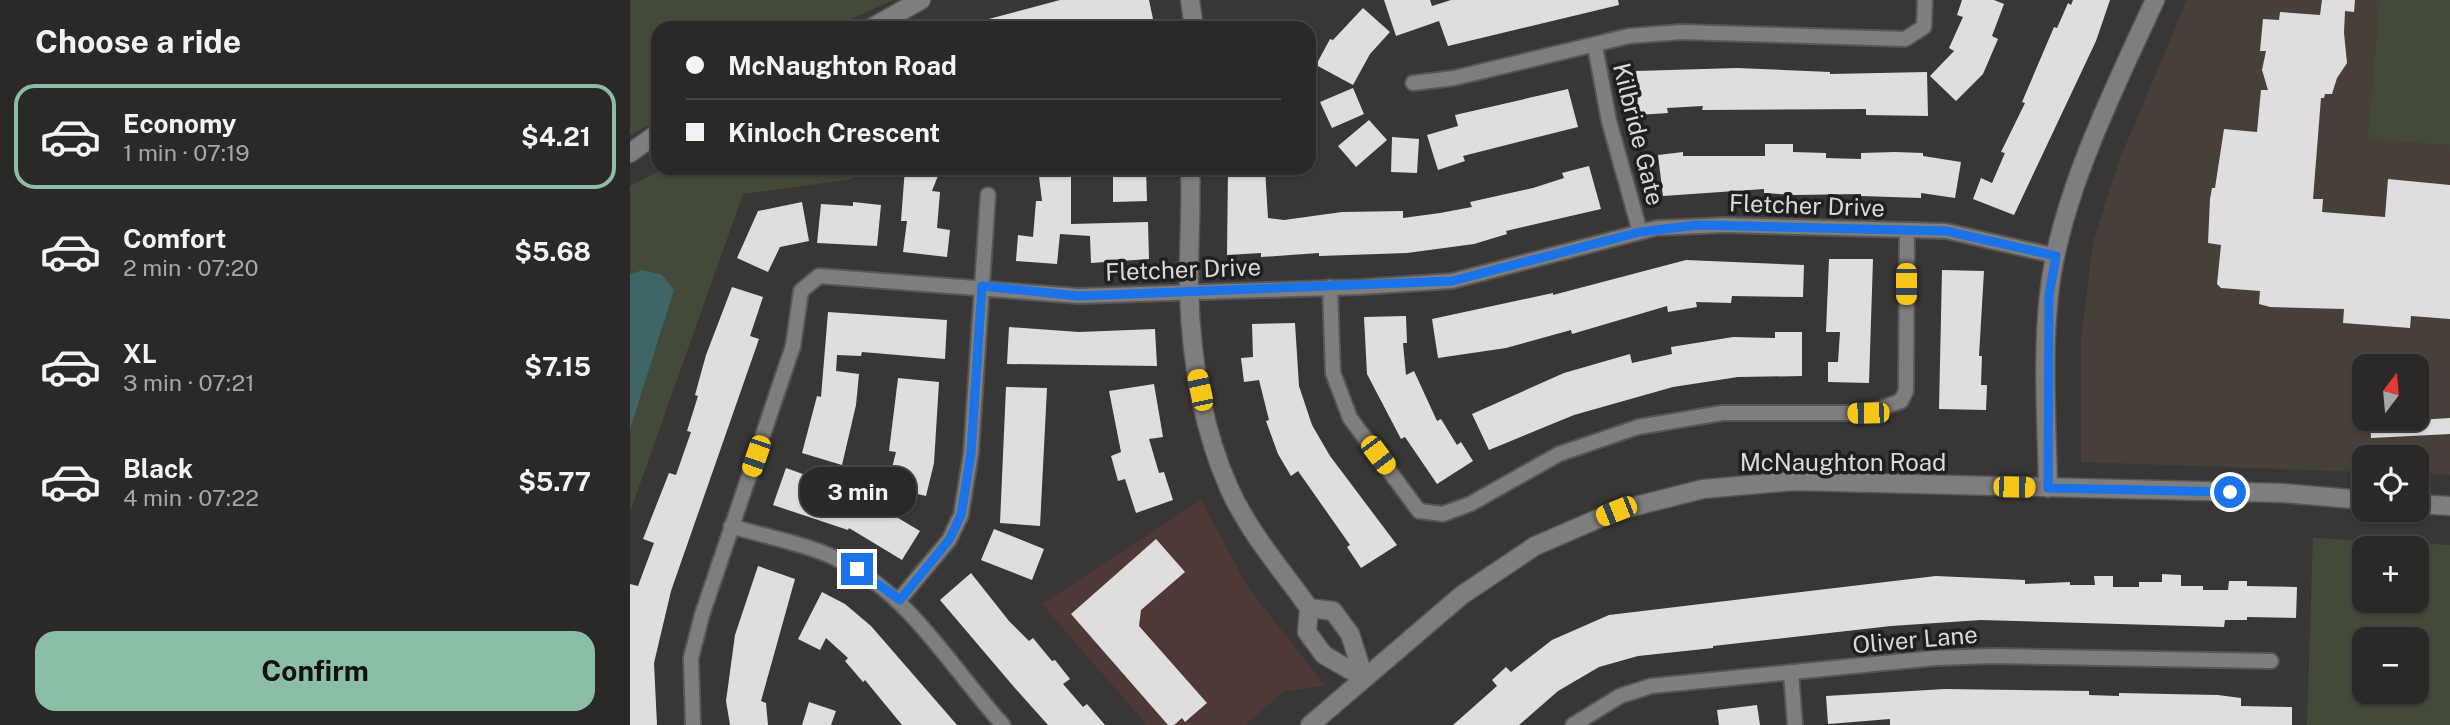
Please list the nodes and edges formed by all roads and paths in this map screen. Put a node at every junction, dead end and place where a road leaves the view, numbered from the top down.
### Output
1 (921, 0) edge
2 (1190, 0) edge
3 (1925, 0) edge
4 (2155, 0) edge
5 (884, 21) edge
6 (1193, 21) edge
7 (1595, 46) junction
8 (1413, 83) dead end
9 (651, 139) edge
10 (651, 147) edge
11 (630, 154) edge
12 (1190, 175) edge
13 (988, 195) dead end
14 (1907, 230) junction
15 (1640, 232) junction
16 (2056, 256) junction
17 (982, 286) junction
18 (1330, 287) junction
19 (1189, 292) junction
20 (2048, 488) junction
21 (2352, 499) edge
22 (2429, 505) edge
23 (2450, 506) edge
24 (731, 526) junction
25 (900, 600) junction
26 (1309, 608) junction
27 (2272, 661) dead end
28 (1791, 673) junction
29 (1364, 678) junction
30 (693, 725) edge
31 (1003, 725) edge
32 (1310, 725) edge
33 (1573, 725) edge
34 (1795, 725) edge

1 - 5 street
2 - 6 street
3 - 7 street
4 - 16 street
7 - 8 street
7 - 15 street, Kilbride Gate
9 - 11 street
10 - 11 street
12 - 19 street
13 - 17 street
14 - 15 street, Fletcher Drive
14 - 16 street, Fletcher Drive
14 - 18 street
15 - 18 street, Fletcher Drive
16 - 20 street
17 - 19 street, Fletcher Drive
17 - 24 street, Fletcher Drive
17 - 25 street
18 - 19 street, Fletcher Drive
19 - 26 street
20 - 21 street, McNaughton Road
20 - 29 street, McNaughton Road
22 - 23 street
24 - 25 street
24 - 30 street, Fletcher Drive
25 - 31 street
26 - 29 street
26 - 29 street
27 - 28 street, Oliver Lane
28 - 33 street, Oliver Lane
28 - 34 street
29 - 32 street, McNaughton Road

